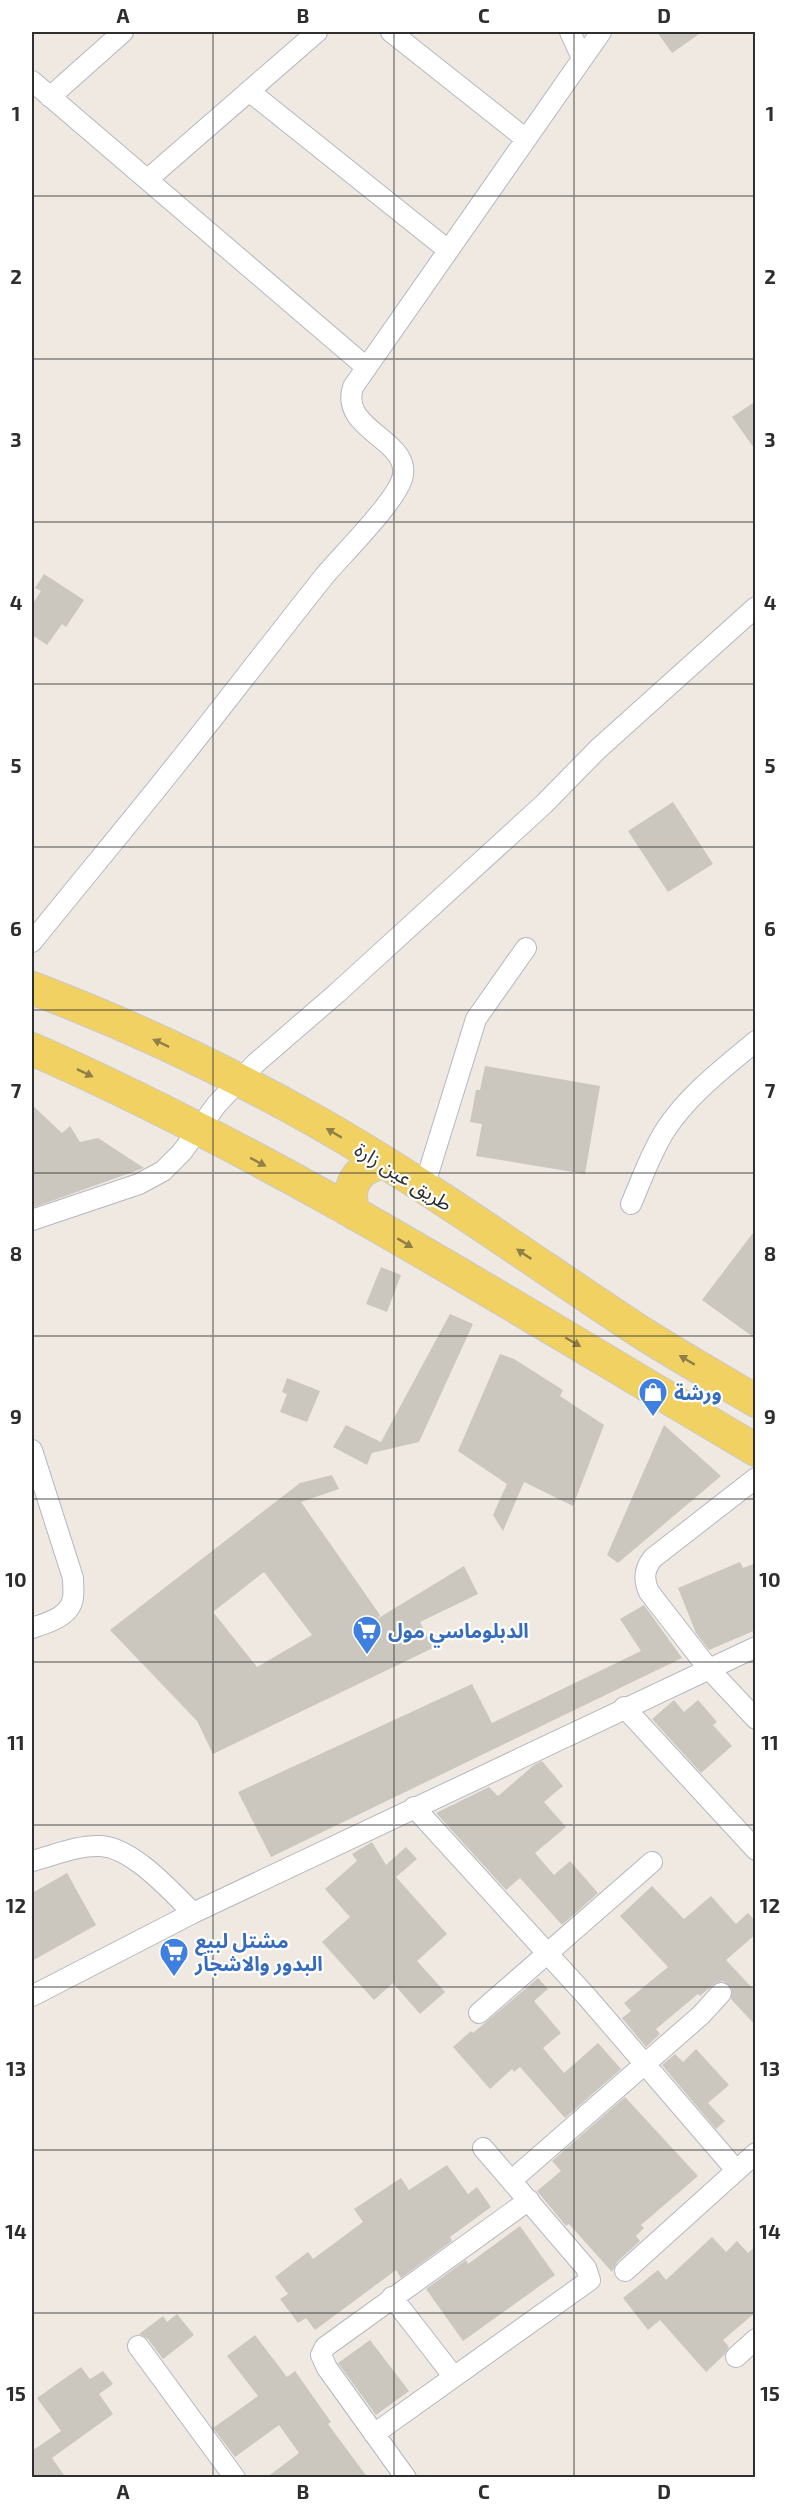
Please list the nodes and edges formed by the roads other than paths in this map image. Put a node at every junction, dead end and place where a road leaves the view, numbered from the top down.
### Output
1 (123, 32) edge
2 (317, 32) edge
3 (391, 32) edge
4 (570, 32) edge
5 (601, 32) edge
6 (582, 58) junction
7 (32, 81) edge
8 (249, 91) junction
9 (50, 97) junction
10 (526, 139) junction
11 (148, 179) junction
12 (448, 250) junction
13 (366, 367) junction
14 (756, 607) edge
15 (32, 942) edge
16 (526, 948) dead end
17 (32, 988) edge
18 (756, 1041) edge
19 (32, 1049) edge
20 (239, 1080) junction
21 (197, 1129) junction
22 (384, 1163) junction
23 (424, 1187) junction
24 (631, 1204) dead end
25 (355, 1214) junction
26 (32, 1220) edge
27 (756, 1401) edge
28 (32, 1450) edge
29 (756, 1450) edge
30 (756, 1478) edge
31 (32, 1628) edge
32 (756, 1647) edge
33 (708, 1668) junction
34 (624, 1707) junction
35 (756, 1719) edge
36 (414, 1807) junction
37 (756, 1850) edge
38 (32, 1861) edge
39 (652, 1862) dead end
40 (193, 1913) junction
41 (549, 1953) junction
42 (721, 1993) dead end
43 (32, 1996) edge
44 (479, 2013) dead end
45 (644, 2063) junction
46 (483, 2148) dead end
47 (756, 2153) edge
48 (736, 2170) junction
49 (512, 2180) junction
50 (529, 2200) junction
51 (625, 2271) dead end
52 (392, 2297) junction
53 (756, 2339) edge
54 (138, 2346) dead end
55 (736, 2357) dead end
56 (454, 2378) junction
57 (374, 2434) junction
58 (235, 2478) edge
59 (406, 2478) edge

1 - 9 street
2 - 8 street
3 - 10 street
4 - 6 street
5 - 6 street
6 - 10 street
7 - 9 street
8 - 11 street
8 - 12 street
9 - 11 street
10 - 12 street
11 - 13 street
12 - 13 street
13 - 15 street
14 - 20 street
16 - 23 street
20 -> 17 main road, طريق عين زارة
18 - 24 street
19 -> 21 main road
20 - 21 street
22 -> 20 main road, طريق عين زارة
21 -> 25 main road
21 - 26 street
22 - 23 main road, طريق عين زارة
22 - 25 main road
27 -> 23 main road, طريق عين زارة
25 -> 29 main road
28 - 31 street
30 - 33 street
32 - 33 street
33 - 34 street
33 - 35 street
34 - 36 street
34 - 37 street
36 - 40 street
36 - 41 street
38 - 40 street
39 - 41 street
40 - 43 street
41 - 44 street
41 - 45 street
42 - 45 street
45 - 48 street
45 - 49 street
46 - 49 street
47 - 48 street
48 - 51 street
49 - 50 street
50 - 52 street
50 - 56 street
52 - 56 street
52 - 57 street
53 - 55 street
54 - 58 street
56 - 57 street
57 - 59 street

